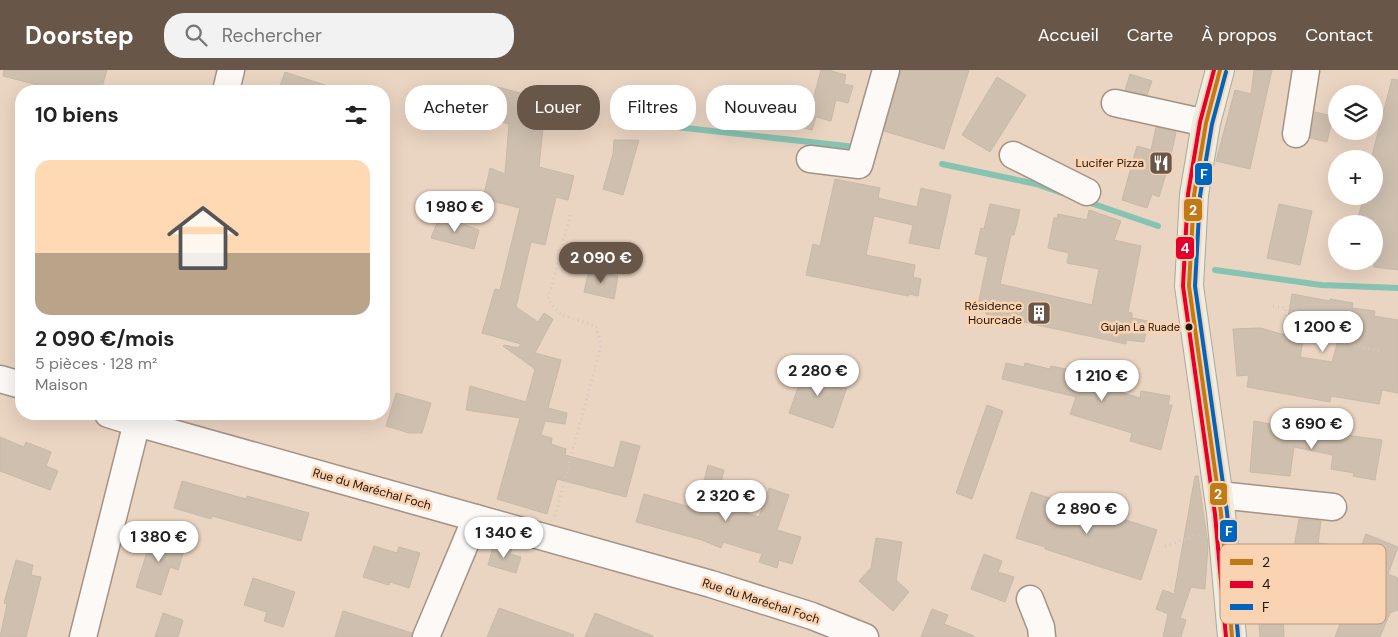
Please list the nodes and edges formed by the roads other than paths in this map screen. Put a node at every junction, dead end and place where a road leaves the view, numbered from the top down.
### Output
1 (231, 70) edge
2 (886, 70) edge
3 (1220, 70) edge
4 (1306, 70) edge
5 (227, 85) edge
6 (1114, 103) dead end
7 (1206, 123) junction
8 (1296, 134) dead end
9 (1013, 155) dead end
10 (810, 160) dead end
11 (1087, 192) dead end
12 (0, 378) edge
13 (15, 383) edge
14 (137, 420) edge
15 (145, 420) edge
16 (1219, 495) junction
17 (1333, 506) dead end
18 (476, 518) junction
19 (1224, 544) edge
20 (1030, 599) dead end
21 (1231, 624) edge
22 (83, 637) edge
23 (426, 637) edge
24 (865, 637) edge
25 (1042, 637) edge
26 (1232, 637) edge

1 - 5 street
2 - 10 street
3 - 7 main road
4 - 8 street
6 - 7 street
7 - 16 main road
9 - 11 street
12 - 13 street
14 - 22 street
15 - 18 street, Rue du Maréchal Foch
16 - 17 street
16 - 19 main road
18 - 23 street
18 - 24 street, Rue du Maréchal Foch
20 - 25 street
21 - 26 main road

